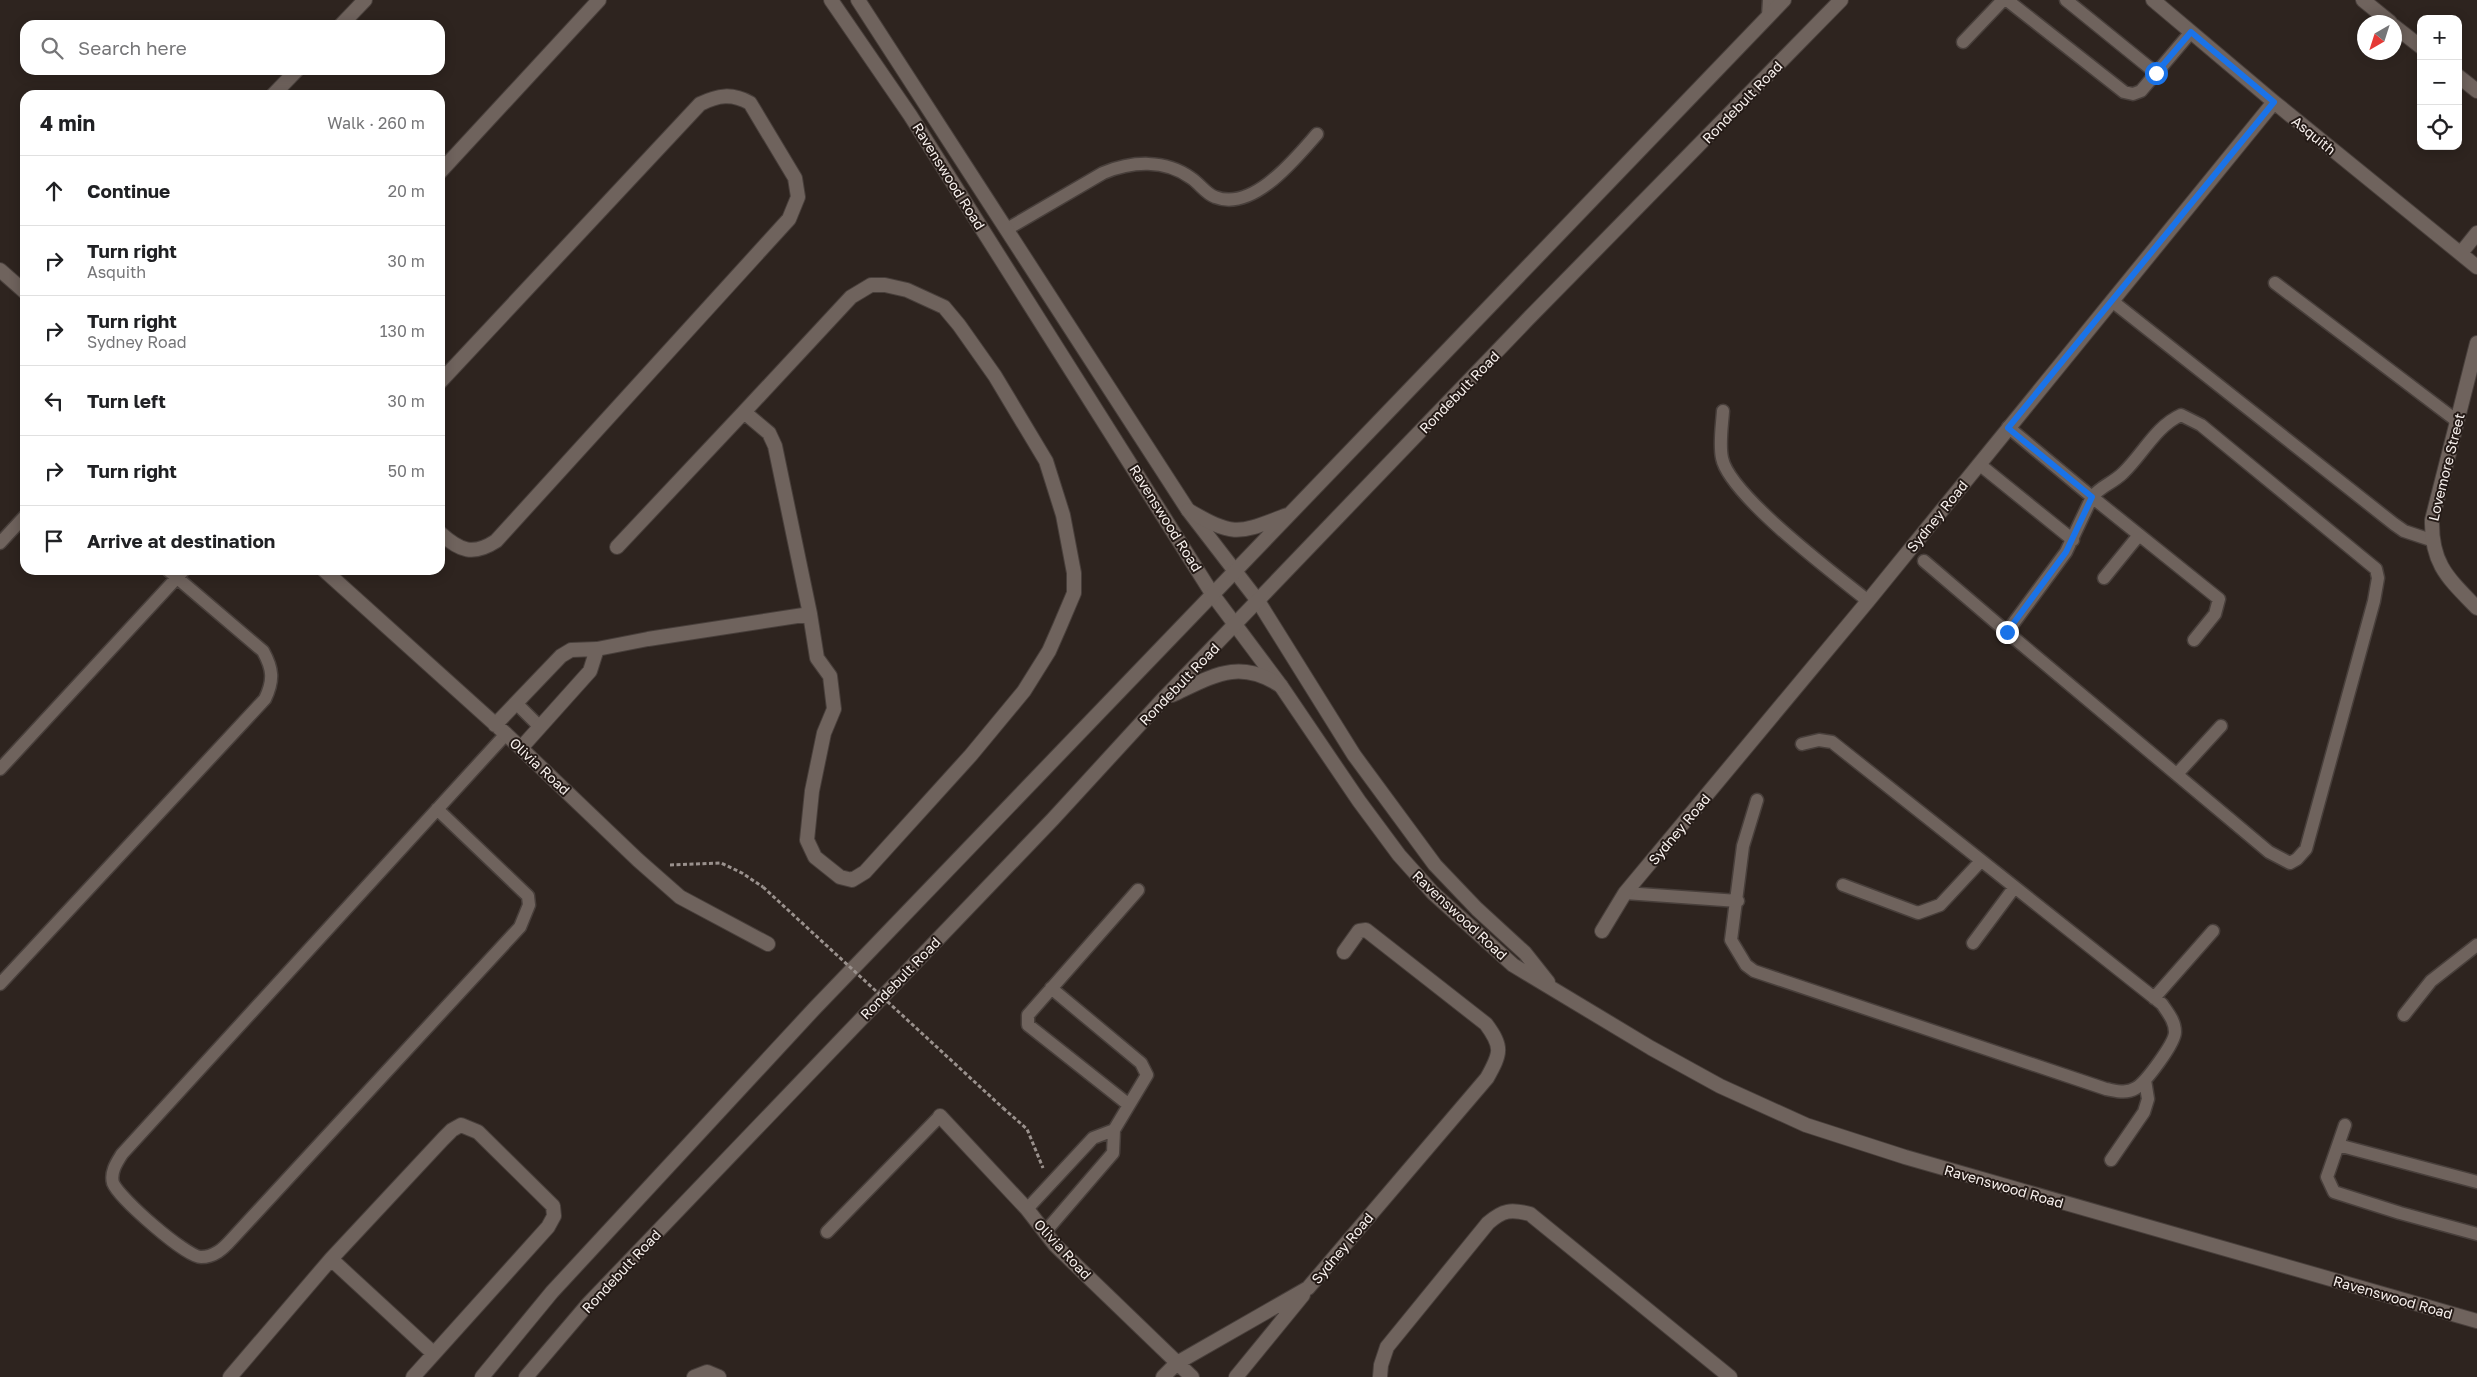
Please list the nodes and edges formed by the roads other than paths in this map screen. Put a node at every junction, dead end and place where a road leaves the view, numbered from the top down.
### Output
1 (365, 0) edge
2 (599, 0) edge
3 (831, 0) edge
4 (858, 0) edge
5 (1769, 0) edge
6 (1784, 0) edge
7 (1841, 0) edge
8 (2005, 0) edge
9 (2066, 0) edge
10 (2153, 0) edge
11 (2363, 0) edge
12 (2381, 15) edge
13 (1768, 16) junction
14 (346, 20) edge
15 (2191, 32) junction
16 (2402, 32) edge
17 (1963, 42) dead end
18 (2417, 43) edge
19 (2156, 73) junction
20 (292, 75) edge
21 (2462, 79) edge
22 (278, 90) edge
23 (2477, 90) edge
24 (2274, 102) junction
25 (1317, 134) dead end
26 (445, 167) edge
27 (1007, 229) junction
28 (2477, 233) edge
29 (989, 240) junction
30 (2461, 253) junction
31 (2477, 267) edge
32 (0, 270) edge
33 (2275, 283) dead end
34 (20, 288) edge
35 (2112, 301) junction
36 (2477, 343) edge
37 (445, 377) edge
38 (744, 412) junction
39 (1722, 412) dead end
40 (2457, 421) junction
41 (2008, 428) junction
42 (1979, 464) junction
43 (2092, 497) junction
44 (1188, 510) junction
45 (1292, 514) junction
46 (20, 521) edge
47 (2139, 535) junction
48 (445, 538) edge
49 (2073, 540) junction
50 (2431, 540) junction
51 (0, 543) edge
52 (618, 546) dead end
53 (1924, 561) dead end
54 (1235, 573) junction
55 (174, 575) edge
56 (178, 575) edge
57 (330, 575) edge
58 (2104, 578) dead end
59 (1213, 595) junction
60 (1258, 601) junction
61 (1868, 601) junction
62 (2477, 608) edge
63 (810, 614) junction
64 (1235, 625) junction
65 (2007, 632) junction
66 (2194, 640) dead end
67 (597, 650) junction
68 (1281, 686) junction
69 (1164, 698) junction
70 (516, 703) junction
71 (2221, 726) dead end
72 (540, 727) junction
73 (500, 729) junction
74 (1802, 744) dead end
75 (521, 748) junction
76 (0, 769) edge
77 (2177, 774) junction
78 (1758, 800) dead end
79 (438, 809) junction
80 (1980, 862) junction
81 (1844, 885) dead end
82 (2014, 888) junction
83 (1138, 890) dead end
84 (1625, 893) junction
85 (1738, 901) junction
86 (2213, 931) dead end
87 (1602, 932) dead end
88 (1972, 943) dead end
89 (768, 944) dead end
90 (2477, 945) edge
91 (1344, 952) dead end
92 (0, 984) edge
93 (1051, 988) junction
94 (1555, 990) junction
95 (2154, 998) junction
96 (2404, 1015) dead end
97 (2145, 1080) junction
98 (1129, 1105) junction
99 (940, 1116) joint
100 (2345, 1125) dead end
101 (1114, 1130) junction
102 (2338, 1145) junction
103 (2111, 1160) dead end
104 (2477, 1182) edge
105 (1026, 1209) junction
106 (827, 1232) dead end
107 (1044, 1232) junction
108 (2477, 1234) edge
109 (331, 1259) junction
110 (1308, 1288) junction
111 (2477, 1321) edge
112 (433, 1353) junction
113 (1177, 1363) junction
114 (230, 1377) edge
115 (413, 1377) edge
116 (482, 1377) edge
117 (526, 1377) edge
118 (694, 1377) edge
119 (718, 1377) edge
120 (1163, 1377) edge
121 (1192, 1377) edge
122 (1236, 1377) edge
123 (1380, 1377) edge
124 (1730, 1377) edge

1 - 14 street
2 - 26 street
3 - 29 street, Ravenswood Road
4 - 27 street, Ravenswood Road
5 - 13 lane
6 - 13 street
7 - 60 street, Rondebult Road
8 - 17 lane
8 - 19 lane
9 - 19 lane
10 - 15 street, Asquith
11 - 12 street
13 - 45 street
15 - 19 lane
15 - 24 street, Asquith
16 - 18 street
20 - 22 street
21 - 23 street
24 - 30 street, Asquith
24 - 35 street, Sydney Road
25 - 27 lane
27 - 29 street
27 - 44 street, Ravenswood Road
28 - 30 street
29 - 59 street, Ravenswood Road
30 - 31 street, Asquith
32 - 34 street
33 - 40 lane
35 - 41 street, Sydney Road
35 - 50 lane
36 - 40 street, Lovemore Street
37 - 48 street
38 - 52 street
38 - 63 street
38 - 63 street
39 - 61 lane
40 - 50 street, Lovemore Street
41 - 42 street, Sydney Road
41 - 43 lane
42 - 49 lane
42 - 61 street, Sydney Road
43 - 47 lane
43 - 49 lane
43 - 77 lane
44 - 45 street
44 - 54 street, Ravenswood Road
45 - 54 street
46 - 51 lane
47 - 58 lane
47 - 66 lane
49 - 65 lane
50 - 62 street, Lovemore Street
53 - 65 lane
54 - 59 street
54 - 60 street, Ravenswood Road
55 - 76 lane
56 - 92 lane
57 - 73 street, Olivia Road
59 - 64 street, Ravenswood Road
59 - 116 street
60 - 64 street, Rondebult Road
60 - 94 street, Ravenswood Road
61 - 84 street, Sydney Road
63 - 67 street
64 - 68 street, Ravenswood Road
64 - 69 street, Rondebult Road
65 - 77 lane
67 - 70 street
67 - 72 street
68 - 69 street
68 - 94 street, Ravenswood Road
69 - 117 street, Rondebult Road
70 - 72 lane
70 - 73 street
71 - 77 lane
72 - 75 street
73 - 75 street, Olivia Road
73 - 79 lane
74 - 80 lane
75 - 89 street, Olivia Road
78 - 85 lane
79 - 79 lane
80 - 81 lane
80 - 82 lane
82 - 88 lane
82 - 95 lane
83 - 93 lane
84 - 85 lane
84 - 87 street, Sydney Road
85 - 97 lane
86 - 95 lane
90 - 96 lane
91 - 110 street, Sydney Road
93 - 98 lane
93 - 98 lane
94 - 111 street, Ravenswood Road
95 - 97 lane
97 - 103 lane
98 - 101 lane
99 - 105 street, Olivia Road
99 - 106 lane
100 - 102 lane
101 - 105 lane
101 - 107 lane
102 - 104 lane
102 - 108 lane
105 - 107 street, Olivia Road
107 - 113 street, Olivia Road
109 - 112 street
109 - 112 street
109 - 114 street
110 - 113 street, Sydney Road
110 - 122 street
112 - 115 street
113 - 120 street, Sydney Road
113 - 121 street, Olivia Road
118 - 119 street
123 - 124 street

